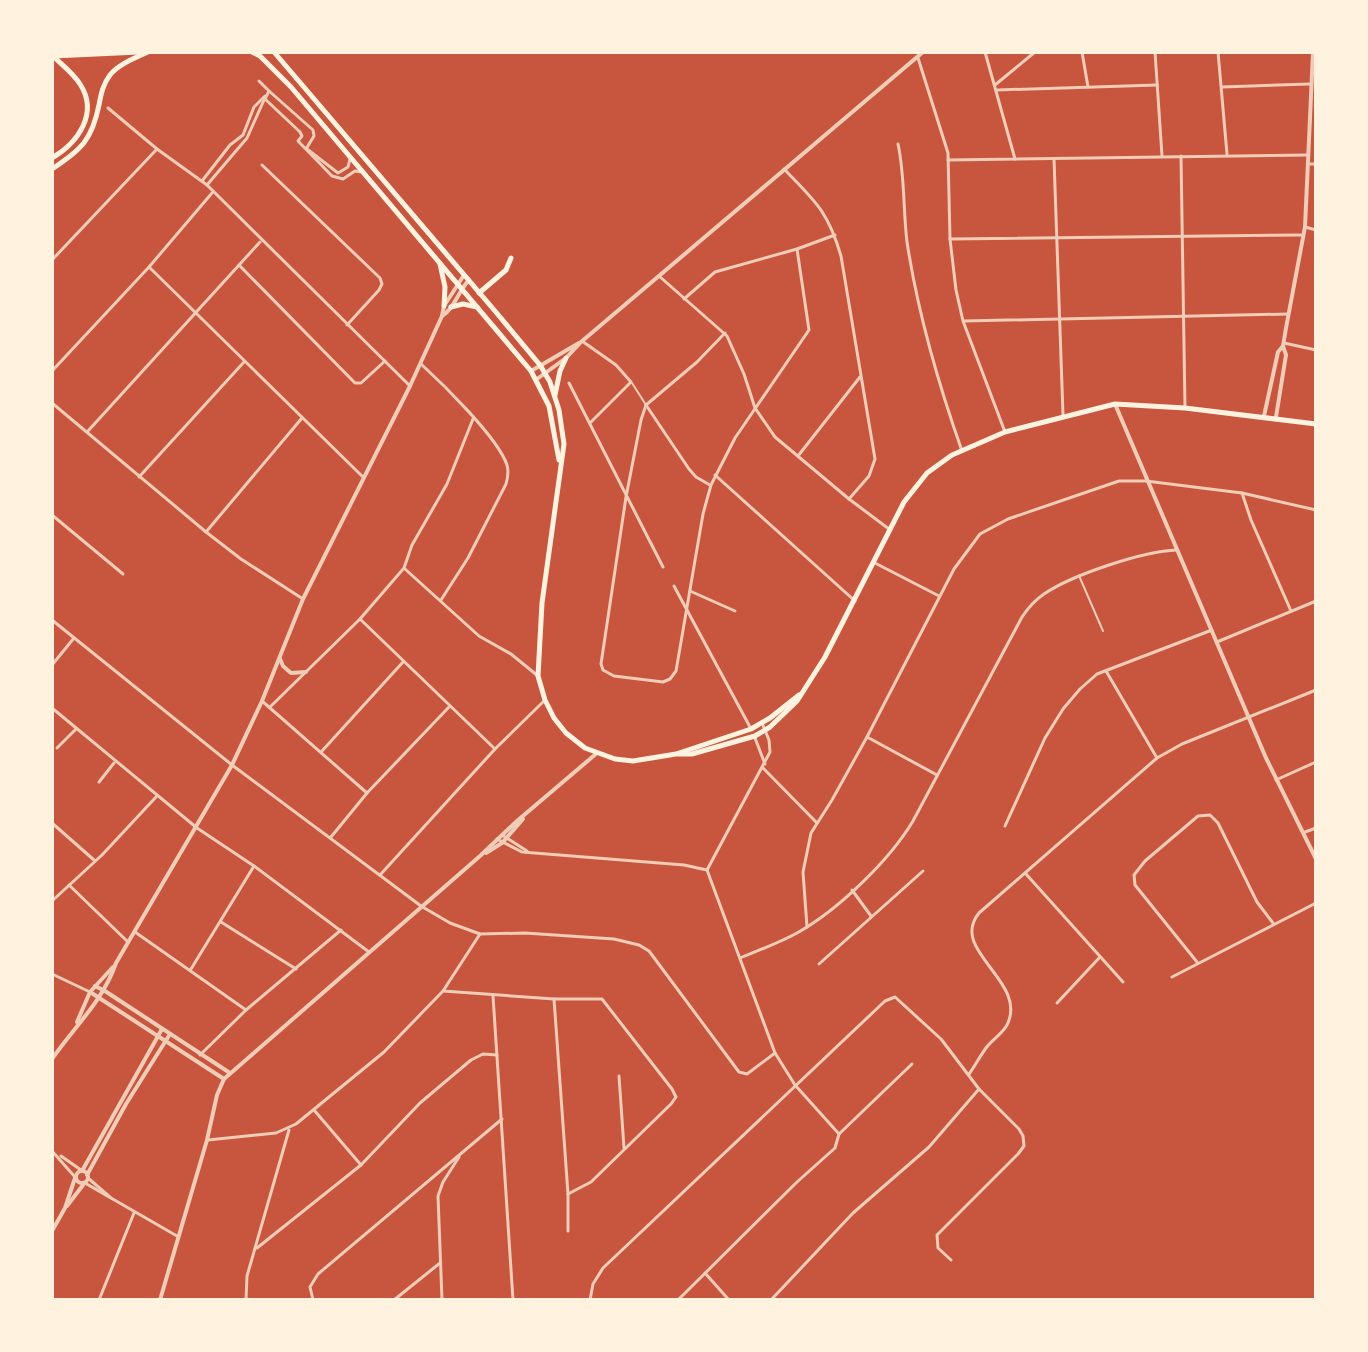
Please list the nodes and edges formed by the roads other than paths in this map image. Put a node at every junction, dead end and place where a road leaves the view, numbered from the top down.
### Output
1 (139, 52) edge
2 (148, 52) edge
3 (252, 52) edge
4 (274, 52) edge
5 (923, 52) edge
6 (985, 52) edge
7 (1035, 52) edge
8 (1082, 52) edge
9 (1155, 52) edge
10 (1218, 52) edge
11 (1313, 52) edge
12 (52, 56) edge
13 (918, 57) junction
14 (259, 81) dead end
15 (1312, 83) junction
16 (1157, 85) junction
17 (996, 87) junction
18 (1088, 87) junction
19 (1222, 87) junction
20 (269, 91) junction
21 (265, 97) junction
22 (108, 108) dead end
23 (898, 144) dead end
24 (157, 149) junction
25 (306, 149) junction
26 (1227, 154) junction
27 (349, 155) junction
28 (1308, 155) junction
29 (1162, 156) junction
30 (1181, 156) junction
31 (52, 158) edge
32 (1015, 159) junction
33 (1054, 159) junction
34 (948, 160) junction
35 (1308, 164) junction
36 (1316, 164) edge
37 (262, 165) dead end
38 (52, 169) edge
39 (784, 169) junction
40 (363, 173) junction
41 (202, 182) junction
42 (207, 185) junction
43 (212, 193) junction
44 (1305, 227) junction
45 (1316, 230) edge
46 (835, 235) junction
47 (1304, 235) junction
48 (1181, 236) junction
49 (950, 239) junction
50 (1058, 239) junction
51 (261, 241) junction
52 (797, 249) junction
53 (511, 258) dead end
54 (52, 260) edge
55 (440, 263) junction
56 (239, 265) junction
57 (149, 267) junction
58 (659, 276) junction
59 (467, 278) junction
60 (460, 285) junction
61 (479, 293) junction
62 (684, 299) junction
63 (444, 306) junction
64 (451, 307) junction
65 (478, 307) junction
66 (195, 312) junction
67 (1288, 314) junction
68 (442, 316) junction
69 (1185, 316) junction
70 (1061, 318) junction
71 (963, 321) junction
72 (347, 325) junction
73 (725, 333) junction
74 (582, 341) junction
75 (1283, 344) junction
76 (1316, 350) edge
77 (566, 358) junction
78 (385, 361) junction
79 (244, 362) junction
80 (421, 364) junction
81 (540, 365) junction
82 (52, 371) edge
83 (531, 371) junction
84 (545, 372) junction
85 (860, 377) junction
86 (537, 379) junction
87 (631, 382) junction
88 (569, 383) dead end
89 (410, 386) junction
90 (555, 396) junction
91 (52, 403) edge
92 (1115, 404) junction
93 (646, 405) junction
94 (755, 408) junction
95 (1185, 408) junction
96 (1063, 416) junction
97 (1264, 416) junction
98 (1276, 417) junction
99 (302, 418) junction
100 (473, 419) junction
101 (590, 423) junction
102 (1316, 424) edge
103 (88, 431) junction
104 (1005, 432) junction
105 (962, 451) junction
106 (798, 456) junction
107 (559, 461) junction
108 (715, 475) junction
109 (139, 477) junction
110 (363, 477) junction
111 (1146, 481) junction
112 (711, 485) junction
113 (1242, 493) junction
114 (626, 497) junction
115 (849, 499) junction
116 (1316, 510) edge
117 (52, 515) edge
118 (889, 529) junction
119 (206, 532) junction
120 (1177, 550) junction
121 (875, 563) junction
122 (663, 567) dead end
123 (404, 568) junction
124 (123, 574) dead end
125 (1080, 577) junction
126 (674, 586) dead end
127 (690, 591) junction
128 (939, 596) junction
129 (303, 599) junction
130 (441, 600) junction
131 (855, 601) junction
132 (1316, 601) edge
133 (735, 611) dead end
134 (1291, 611) junction
135 (686, 613) junction
136 (360, 619) junction
137 (52, 620) edge
138 (1212, 630) junction
139 (1103, 631) dead end
140 (74, 638) junction
141 (1217, 642) junction
142 (280, 657) junction
143 (403, 662) junction
144 (52, 665) edge
145 (1106, 671) junction
146 (306, 672) junction
147 (538, 676) junction
148 (1316, 690) edge
149 (799, 695) junction
150 (545, 700) junction
151 (262, 701) junction
152 (270, 707) junction
153 (449, 707) junction
154 (52, 708) edge
155 (1249, 716) junction
156 (762, 723) junction
157 (76, 729) junction
158 (751, 729) junction
159 (766, 730) junction
160 (755, 736) junction
161 (867, 737) junction
162 (57, 748) dead end
163 (495, 749) junction
164 (322, 751) junction
165 (597, 753) junction
166 (676, 754) junction
167 (1157, 758) junction
168 (115, 762) junction
169 (1316, 762) edge
170 (232, 765) junction
171 (764, 766) junction
172 (937, 775) junction
173 (1276, 780) junction
174 (99, 782) dead end
175 (367, 793) junction
176 (156, 797) junction
177 (52, 823) edge
178 (817, 823) junction
179 (1005, 826) dead end
180 (197, 828) junction
181 (1316, 828) edge
182 (1302, 833) junction
183 (330, 839) junction
184 (502, 839) junction
185 (1316, 859) edge
186 (95, 861) junction
187 (254, 866) junction
188 (707, 870) junction
189 (923, 871) dead end
190 (1026, 874) junction
191 (379, 875) junction
192 (69, 885) junction
193 (852, 890) junction
194 (52, 901) edge
195 (1316, 903) edge
196 (421, 906) junction
197 (871, 917) junction
198 (221, 922) junction
199 (1273, 923) junction
200 (807, 927) junction
201 (341, 930) junction
202 (135, 932) junction
203 (480, 934) junction
204 (129, 942) junction
205 (369, 952) junction
206 (1100, 957) junction
207 (740, 958) junction
208 (1197, 962) junction
209 (116, 963) junction
210 (819, 964) dead end
211 (296, 969) junction
212 (190, 971) junction
213 (52, 974) edge
214 (1172, 977) dead end
215 (1123, 982) dead end
216 (78, 986) junction
217 (95, 986) junction
218 (105, 991) junction
219 (443, 991) junction
220 (90, 992) junction
221 (493, 996) junction
222 (100, 998) junction
223 (554, 999) junction
224 (1057, 1003) dead end
225 (246, 1010) junction
226 (76, 1024) junction
227 (162, 1029) junction
228 (170, 1034) junction
229 (158, 1036) junction
230 (166, 1041) junction
231 (775, 1053) junction
232 (200, 1055) junction
233 (497, 1055) junction
234 (52, 1059) edge
235 (912, 1064) dead end
236 (230, 1073) junction
237 (969, 1074) junction
238 (619, 1076) dead end
239 (224, 1079) junction
240 (795, 1085) junction
241 (979, 1089) junction
242 (124, 1103) junction
243 (313, 1110) junction
244 (502, 1119) junction
245 (289, 1129) junction
246 (839, 1134) junction
247 (207, 1140) junction
248 (624, 1149) junction
249 (52, 1151) edge
250 (461, 1154) junction
251 (57, 1155) junction
252 (361, 1165) junction
253 (85, 1177) junction
254 (75, 1178) junction
255 (568, 1194) junction
256 (65, 1208) junction
257 (134, 1213) junction
258 (52, 1231) edge
259 (568, 1231) dead end
260 (177, 1236) junction
261 (257, 1248) junction
262 (951, 1260) dead end
263 (440, 1263) junction
264 (704, 1273) junction
265 (99, 1300) edge
266 (160, 1300) edge
267 (246, 1300) edge
268 (313, 1300) edge
269 (394, 1300) edge
270 (442, 1300) edge
271 (513, 1300) edge
272 (590, 1300) edge
273 (678, 1300) edge
274 (729, 1300) edge
275 (771, 1300) edge

1 - 12 main road
2 - 38 main road
3 - 27 main road
4 - 59 main road
5 - 13 street
6 - 17 street
7 - 17 street
8 - 18 street
9 - 16 street
10 - 19 street
11 - 15 street
12 - 31 main road
13 - 34 street
13 - 39 street
14 - 20 street
15 - 19 street
15 - 28 street
16 - 18 street
16 - 29 street
17 - 18 street
17 - 32 street
19 - 26 street
20 - 21 street
20 - 25 street
21 - 25 street
21 - 41 street
21 - 42 street
22 - 24 street
23 - 105 street
24 - 41 street
24 - 54 street
25 - 27 street
25 - 40 street
26 - 28 street
26 - 30 street
27 - 40 main road
28 - 35 street
29 - 30 street
29 - 33 street
30 - 48 street
32 - 33 street
32 - 34 street
33 - 50 street
34 - 49 street
35 - 36 street
35 - 44 street
37 - 72 street
39 - 46 street
39 - 58 street
40 - 55 main road
41 - 42 street
42 - 43 street
43 - 51 street
43 - 57 street
44 - 45 street
44 - 47 street
46 - 52 street
46 - 85 street
47 - 48 street
47 - 67 street
48 - 50 street
48 - 69 street
49 - 50 street
49 - 71 street
50 - 70 street
51 - 56 street
51 - 72 street
52 - 62 street
52 - 94 street
53 - 61 main road
55 - 60 main road
55 - 63 main road
56 - 66 street
56 - 78 street
57 - 66 street
57 - 82 street
58 - 62 street
58 - 74 street
59 - 60 street
59 - 61 main road
60 - 63 street
60 - 64 street
60 - 65 main road
61 - 81 main road
62 - 73 street
63 - 68 street
64 - 65 main road
64 - 68 street
65 - 83 main road
66 - 79 street
66 - 103 street
67 - 69 street
67 - 75 street
68 - 80 street
69 - 70 street
69 - 95 street
70 - 71 street
70 - 96 street
71 - 104 street
72 - 78 street
73 - 93 street
73 - 94 street
74 - 77 street
74 - 81 street
74 - 87 street
75 - 76 street
75 - 97 street
75 - 98 street
77 - 84 street
77 - 90 main road
78 - 89 street
79 - 99 street
79 - 109 street
80 - 89 street
80 - 100 street
81 - 83 street
81 - 84 main road
83 - 86 main road
84 - 86 street
84 - 90 main road
85 - 106 street
85 - 115 street
86 - 107 main road
87 - 93 street
87 - 101 street
88 - 101 street
89 - 110 street
90 - 107 main road
91 - 103 street
92 - 95 main road
92 - 96 main road
92 - 111 street
93 - 112 street
93 - 114 street
94 - 106 street
94 - 108 street
95 - 97 main road
96 - 104 main road
97 - 98 main road
98 - 102 main road
99 - 110 street
99 - 119 street
100 - 123 street
100 - 130 street
101 - 114 street
103 - 109 street
104 - 105 main road
105 - 118 main road
106 - 115 street
107 - 147 main road
108 - 112 street
108 - 131 street
109 - 119 street
110 - 129 street
111 - 113 street
111 - 120 street
111 - 128 street
112 - 127 street
113 - 116 street
113 - 134 street
114 - 122 street
114 - 135 street
115 - 118 street
117 - 124 street
118 - 121 main road
119 - 129 street
120 - 125 street
120 - 138 street
121 - 128 street
121 - 131 main road
123 - 130 street
123 - 136 street
125 - 139 street
125 - 172 street
126 - 135 street
127 - 133 street
127 - 135 street
128 - 161 street
129 - 142 street
130 - 147 street
131 - 149 main road
132 - 134 street
134 - 141 street
135 - 158 street
136 - 143 street
136 - 146 street
137 - 140 street
138 - 141 street
138 - 145 street
140 - 144 street
140 - 170 street
141 - 155 street
142 - 146 street
142 - 151 street
143 - 153 street
143 - 164 street
145 - 167 street
145 - 179 street
146 - 152 street
147 - 150 main road
148 - 155 street
149 - 156 main road
149 - 159 main road
150 - 163 street
150 - 165 main road
151 - 152 street
151 - 170 street
152 - 164 street
153 - 163 street
153 - 175 street
154 - 157 street
155 - 167 street
155 - 173 street
156 - 158 main road
156 - 159 street
157 - 162 street
157 - 168 street
158 - 160 street
158 - 166 main road
159 - 160 main road
159 - 171 street
160 - 166 main road
160 - 171 street
161 - 172 street
161 - 178 street
163 - 191 street
164 - 175 street
165 - 166 main road
165 - 184 street
167 - 190 street
168 - 174 street
168 - 176 street
169 - 173 street
170 - 180 street
170 - 183 street
171 - 178 street
171 - 188 street
172 - 193 street
173 - 182 street
175 - 183 street
176 - 180 street
176 - 186 street
177 - 186 street
178 - 200 street
180 - 187 street
180 - 202 street
181 - 182 street
182 - 185 street
183 - 191 street
184 - 188 street
184 - 196 street
186 - 192 street
187 - 198 street
187 - 201 street
188 - 207 street
189 - 197 street
190 - 206 street
190 - 237 street
191 - 196 street
192 - 194 street
192 - 204 street
193 - 197 street
193 - 200 street
195 - 199 street
196 - 203 street
196 - 205 street
197 - 210 street
198 - 211 street
198 - 212 street
199 - 208 street
199 - 208 street
200 - 207 street
201 - 205 street
201 - 211 street
202 - 204 street
202 - 212 street
203 - 219 street
203 - 231 street
204 - 209 street
205 - 236 street
206 - 215 street
206 - 224 street
207 - 231 street
208 - 214 street
209 - 217 street
209 - 218 street
211 - 225 street
212 - 225 street
213 - 216 street
216 - 217 street
216 - 220 street
217 - 218 street
217 - 220 street
218 - 222 street
218 - 227 street
219 - 221 street
219 - 243 street
220 - 222 street
220 - 226 street
221 - 223 street
221 - 233 street
222 - 226 street
222 - 229 street
223 - 248 street
223 - 255 street
225 - 232 street
226 - 234 street
227 - 228 street
227 - 229 street
228 - 230 street
228 - 232 street
229 - 230 street
229 - 242 street
230 - 239 street
230 - 242 street
231 - 240 street
232 - 236 street
233 - 244 street
233 - 252 street
235 - 246 street
236 - 239 street
237 - 240 street
237 - 241 street
238 - 248 street
239 - 247 street
240 - 246 street
240 - 272 street
241 - 262 street
241 - 275 street
242 - 253 street
243 - 245 street
243 - 252 street
244 - 250 street
244 - 271 street
245 - 247 street
245 - 261 street
246 - 264 street
247 - 260 street
248 - 255 street
249 - 251 street
250 - 263 street
250 - 268 street
251 - 253 street
251 - 254 street
252 - 261 street
253 - 254 street
253 - 254 street
253 - 256 street
253 - 257 street
254 - 256 street
255 - 259 street
256 - 258 street
257 - 260 street
257 - 265 street
260 - 266 street
261 - 267 street
263 - 269 street
263 - 270 street
264 - 273 street
264 - 274 street

